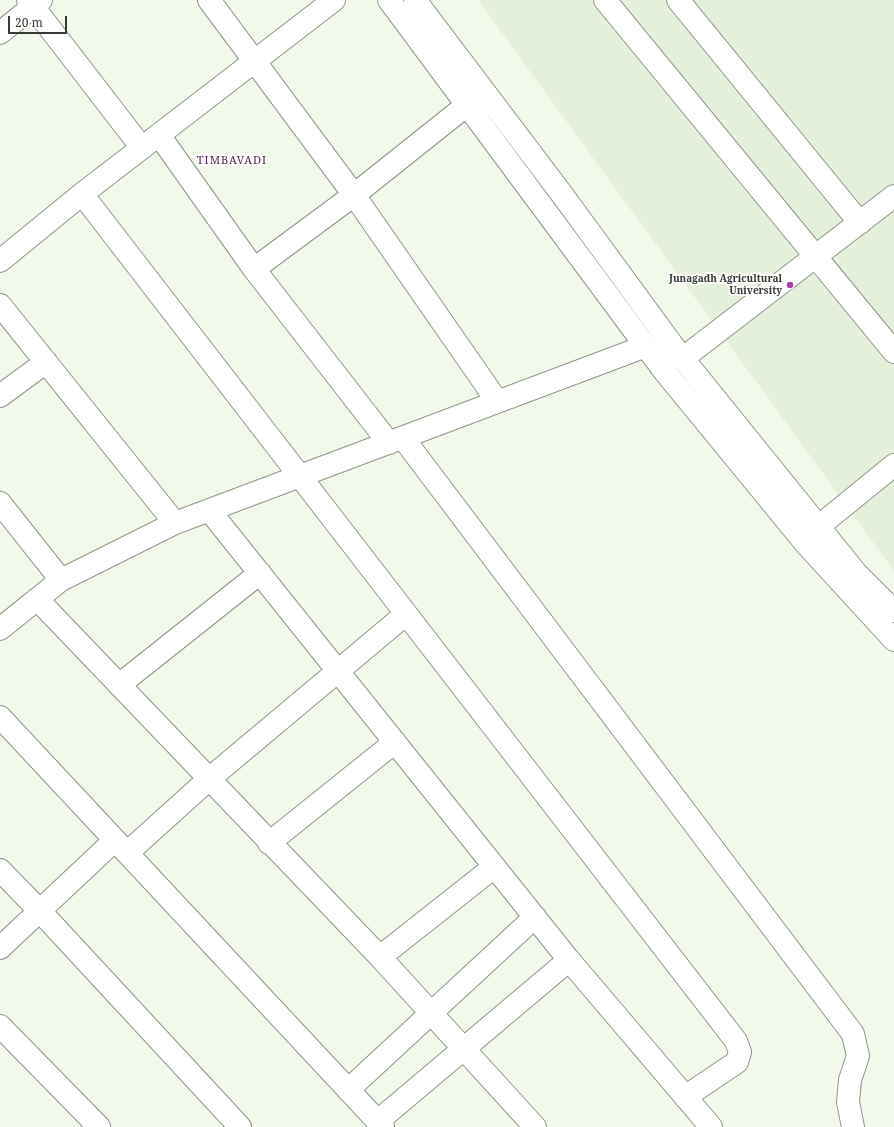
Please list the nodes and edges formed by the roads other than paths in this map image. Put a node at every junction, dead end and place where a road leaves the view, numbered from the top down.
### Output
1 (208, 0) edge
2 (334, 0) edge
3 (390, 0) edge
4 (415, 0) edge
5 (605, 0) edge
6 (678, 0) edge
7 (34, 2) edge
8 (0, 33) edge
9 (254, 62) junction
10 (467, 105) junction
11 (150, 142) junction
12 (82, 194) junction
13 (354, 195) junction
14 (894, 196) edge
15 (860, 223) junction
16 (816, 258) junction
17 (0, 261) edge
18 (254, 269) junction
19 (0, 305) edge
20 (646, 346) junction
21 (894, 352) edge
22 (682, 358) junction
23 (46, 362) junction
24 (0, 396) edge
25 (497, 401) junction
26 (396, 440) junction
27 (894, 465) edge
28 (300, 476) junction
29 (0, 504) edge
30 (209, 510) junction
31 (175, 523) junction
32 (818, 526) junction
33 (260, 573) junction
34 (61, 580) junction
35 (37, 599) junction
36 (894, 611) edge
37 (406, 614) junction
38 (0, 629) edge
39 (894, 640) edge
40 (338, 672) junction
41 (119, 685) junction
42 (0, 717) edge
43 (395, 742) junction
44 (209, 779) junction
45 (269, 843) junction
46 (121, 846) junction
47 (494, 867) junction
48 (0, 870) edge
49 (39, 910) junction
50 (534, 917) junction
51 (0, 948) edge
52 (380, 957) junction
53 (569, 960) junction
54 (431, 1012) junction
55 (0, 1026) edge
56 (464, 1049) junction
57 (348, 1090) junction
58 (685, 1097) junction
59 (380, 1124) edge
60 (99, 1127) edge
61 (240, 1127) edge
62 (535, 1127) edge
63 (711, 1127) edge
64 (853, 1127) edge

1 - 9 street
2 - 9 street
3 - 10 street
4 - 22 street
5 - 16 street
6 - 15 street
7 - 8 street
7 - 11 street
9 - 11 street
9 - 13 street
10 - 13 street
10 - 20 street
11 - 12 street
11 - 18 street
12 - 17 street
12 - 28 street
13 - 18 street
13 - 25 street
14 - 15 street
15 - 16 street
16 - 21 street
16 - 22 street
18 - 26 street
19 - 23 street
20 - 25 street
20 - 39 street
22 - 32 street
23 - 24 street
23 - 31 street
25 - 26 street
26 - 28 street
26 - 64 street
27 - 32 street
28 - 30 street
28 - 37 street
29 - 34 street
30 - 31 street
30 - 33 street
31 - 34 street
32 - 36 street
33 - 40 street
33 - 41 street
34 - 35 street
35 - 38 street
35 - 41 street
37 - 40 street
37 - 58 street
40 - 43 street
40 - 44 street
41 - 44 street
42 - 46 street
43 - 45 street
43 - 47 street
44 - 45 street
44 - 46 street
45 - 52 street
46 - 49 street
46 - 57 street
47 - 50 street
47 - 52 street
48 - 49 street
49 - 51 street
49 - 61 street
50 - 53 street
50 - 54 street
52 - 54 street
53 - 56 street
53 - 58 street
54 - 56 street
54 - 57 street
55 - 60 street
56 - 59 street
56 - 62 street
57 - 59 street
58 - 63 street

